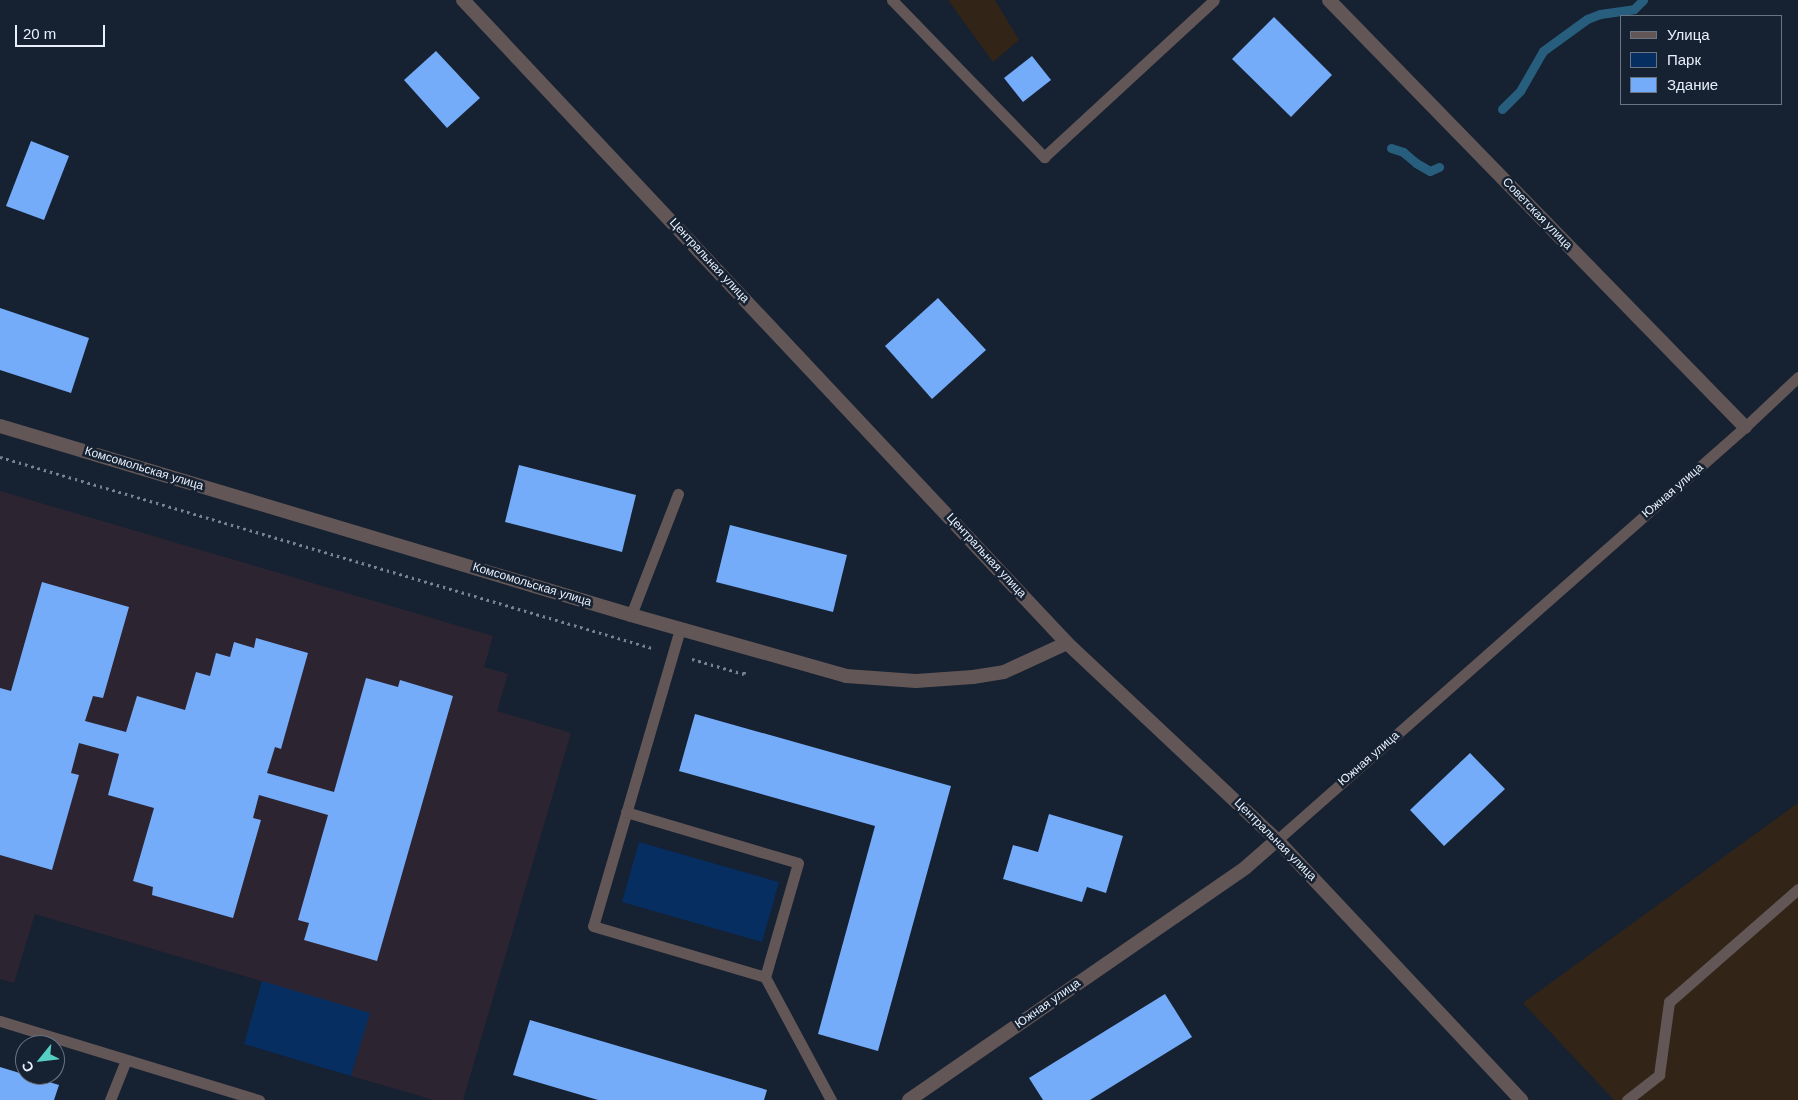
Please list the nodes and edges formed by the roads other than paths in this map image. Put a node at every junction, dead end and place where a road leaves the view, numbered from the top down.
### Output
1 (463, 0) edge
2 (892, 0) edge
3 (1214, 0) edge
4 (1329, 0) edge
5 (1798, 377) edge
6 (0, 426) edge
7 (1745, 427) junction
8 (678, 494) dead end
9 (631, 615) junction
10 (680, 629) junction
11 (1067, 643) junction
12 (626, 812) junction
13 (1277, 840) junction
14 (1798, 889) edge
15 (765, 977) junction
16 (0, 1021) edge
17 (126, 1060) junction
18 (110, 1100) edge
19 (259, 1100) edge
20 (831, 1100) edge
21 (909, 1100) edge
22 (1521, 1100) edge
23 (1627, 1100) edge

1 - 11 street, Центральная улица
2 - 3 lane
4 - 7 street, Советская улица
5 - 7 lane, Южная улица
6 - 9 street, Комсомольская улица
7 - 13 lane, Южная улица
8 - 9 lane
9 - 10 street, Комсомольская улица
10 - 11 street, Комсомольская улица
10 - 12 lane
11 - 13 street, Центральная улица
12 - 15 lane
12 - 15 lane
13 - 21 street, Южная улица
13 - 22 street, Центральная улица
14 - 23 lane
15 - 20 lane
16 - 17 lane
17 - 18 lane
17 - 19 lane

